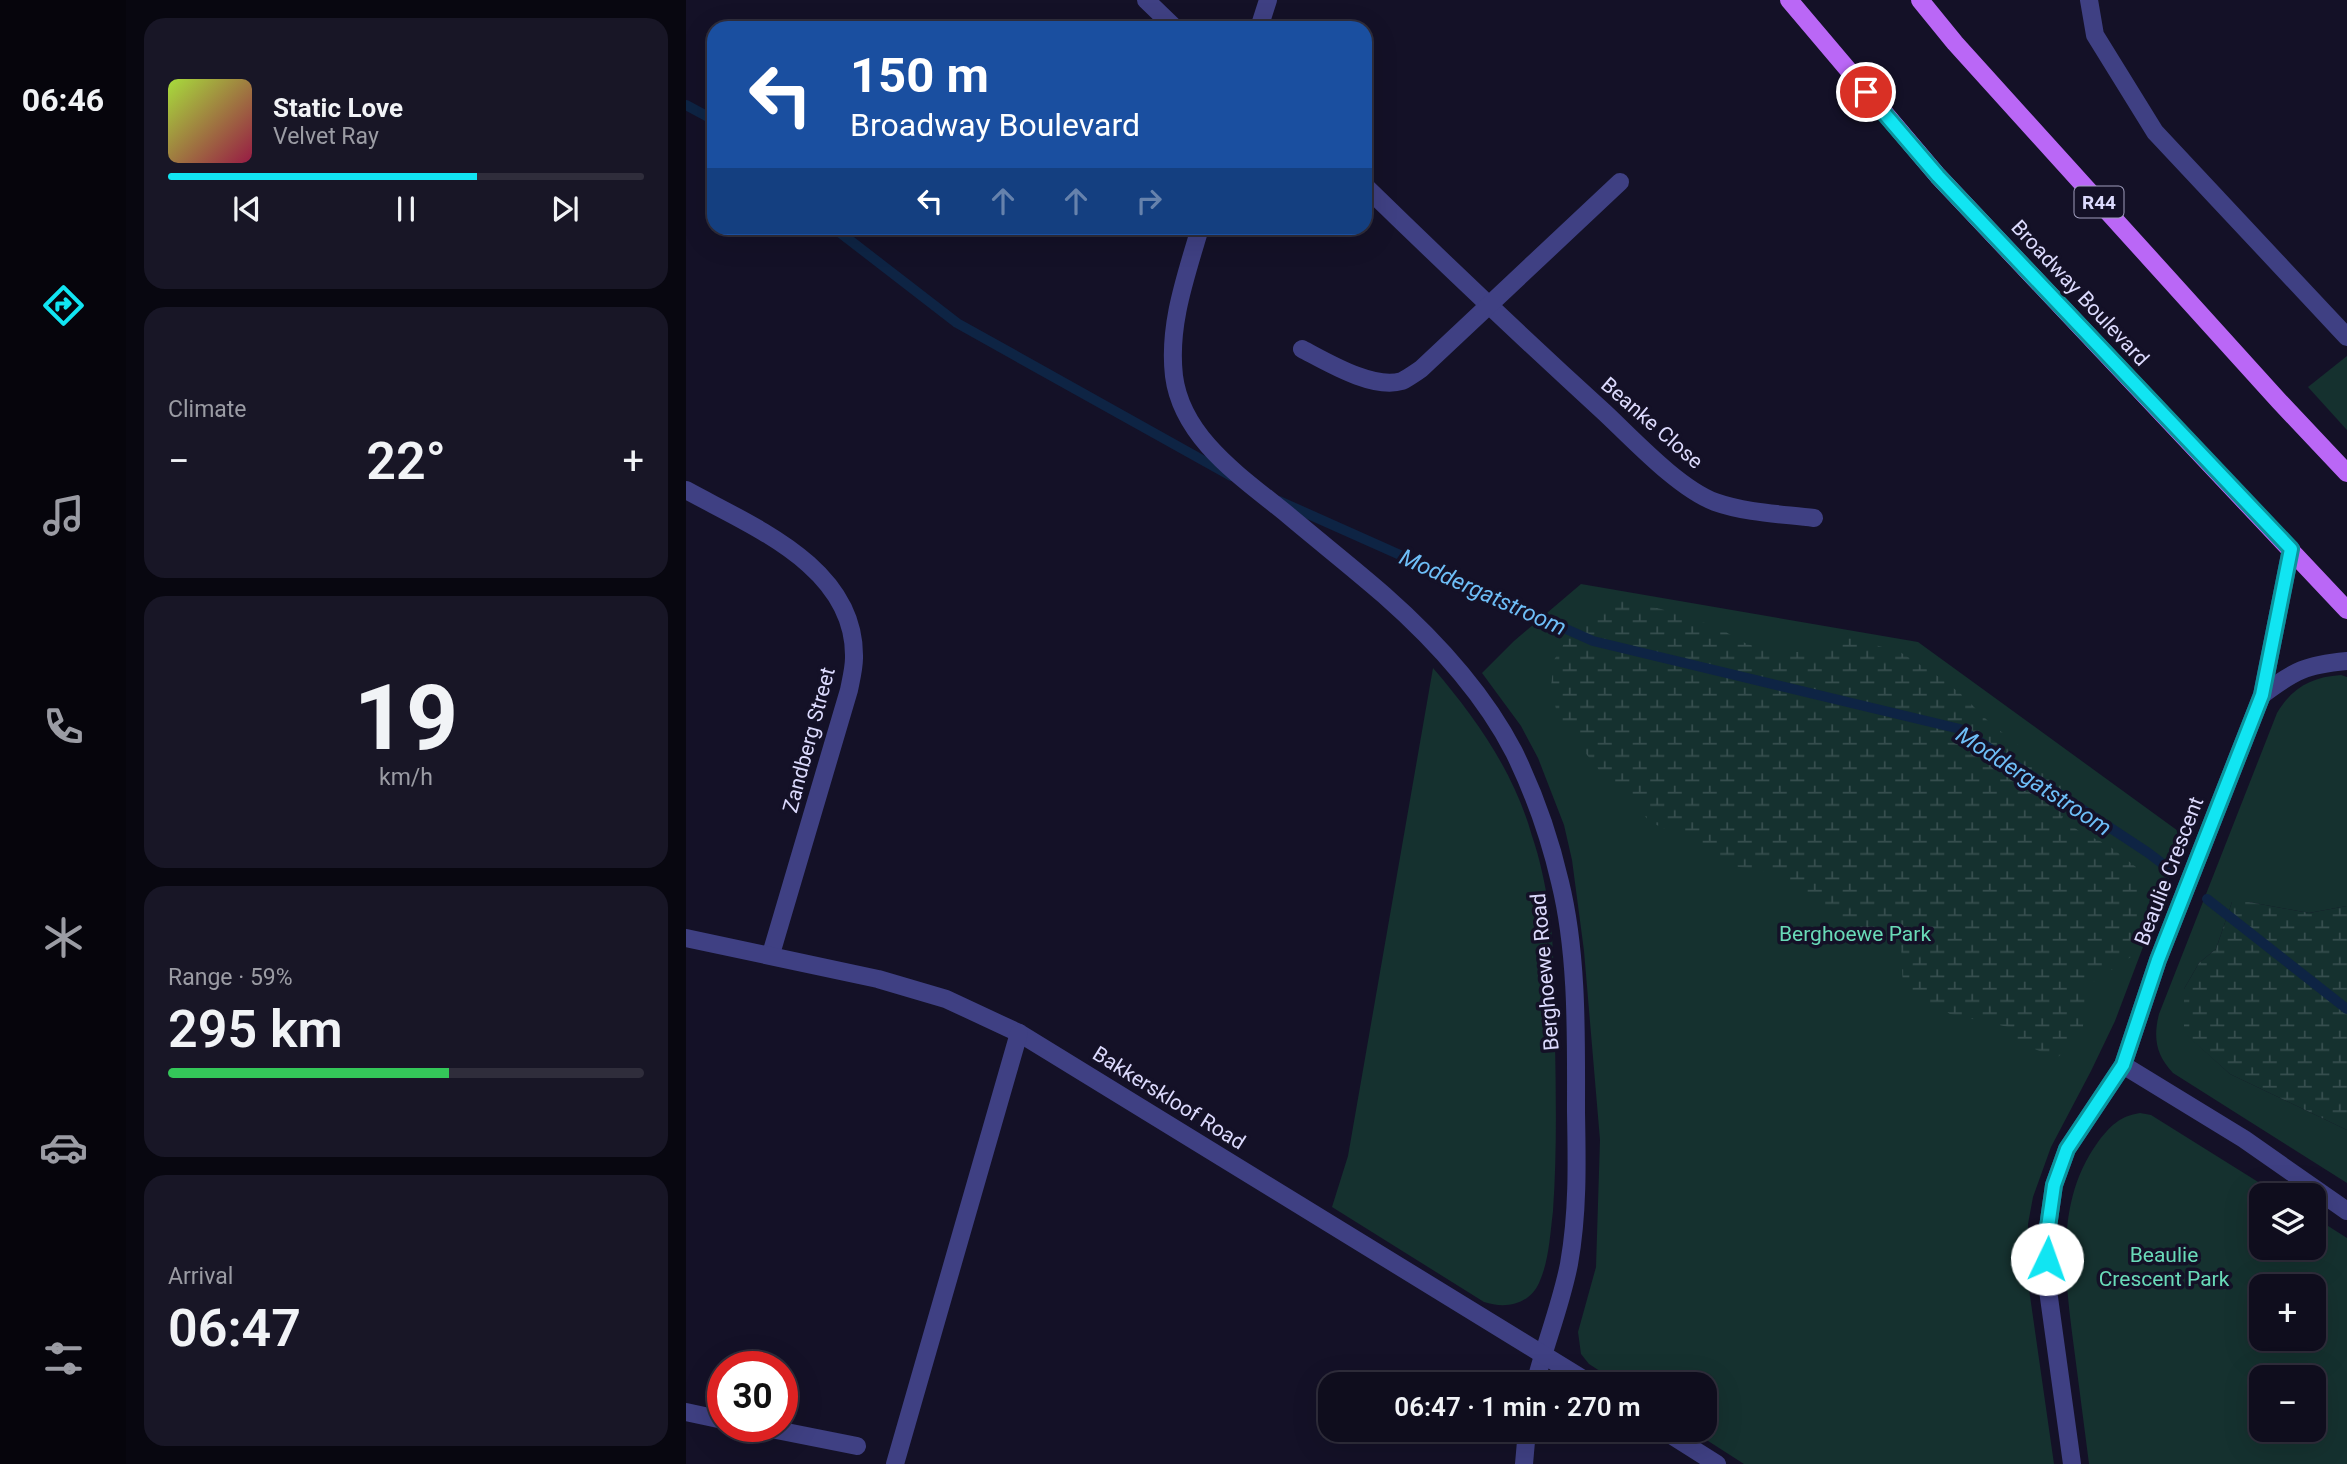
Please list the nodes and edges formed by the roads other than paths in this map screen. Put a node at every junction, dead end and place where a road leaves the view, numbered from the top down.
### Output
1 (1146, 0) edge
2 (1268, 0) edge
3 (1789, 0) edge
4 (1920, 0) edge
5 (2089, 0) edge
6 (1168, 21) edge
7 (1261, 21) edge
8 (1620, 182) dead end
9 (1372, 194) edge
10 (1198, 235) edge
11 (1489, 307) junction
12 (2347, 337) edge
13 (1302, 349) dead end
14 (2347, 473) edge
15 (686, 489) edge
16 (1814, 518) dead end
17 (2291, 549) junction
18 (2347, 610) edge
19 (2347, 661) edge
20 (2262, 695) junction
21 (686, 938) edge
22 (771, 954) junction
23 (1019, 1033) junction
24 (2123, 1065) junction
25 (2347, 1211) edge
26 (1544, 1355) junction
27 (1539, 1372) edge
28 (1572, 1372) edge
29 (686, 1412) edge
30 (707, 1417) edge
31 (798, 1434) edge
32 (1526, 1442) edge
33 (1682, 1442) edge
34 (857, 1446) dead end
35 (895, 1464) edge
36 (1524, 1464) edge
37 (1717, 1464) edge
38 (2072, 1464) edge

1 - 6 street
2 - 7 street
3 - 17 main road, Broadway Boulevard
4 - 14 main road, R44
5 - 12 street
8 - 11 street
9 - 11 street, Beanke Close
10 - 26 street, Berghoewe Road
11 - 13 street
11 - 16 street, Beanke Close
15 - 22 street, Zandberg Street
17 - 18 main road, Broadway Boulevard
17 - 20 street, Beaulie Crescent
19 - 20 street
20 - 24 street, Beaulie Crescent
21 - 22 street, Bakkerskloof Road
22 - 23 street, Bakkerskloof Road
23 - 26 street, Bakkerskloof Road
23 - 35 street
24 - 25 street
24 - 38 street, Beaulie Crescent
26 - 27 street, Berghoewe Road
26 - 28 street, Bakkerskloof Road
29 - 30 street
31 - 34 street
32 - 36 street
33 - 37 street

